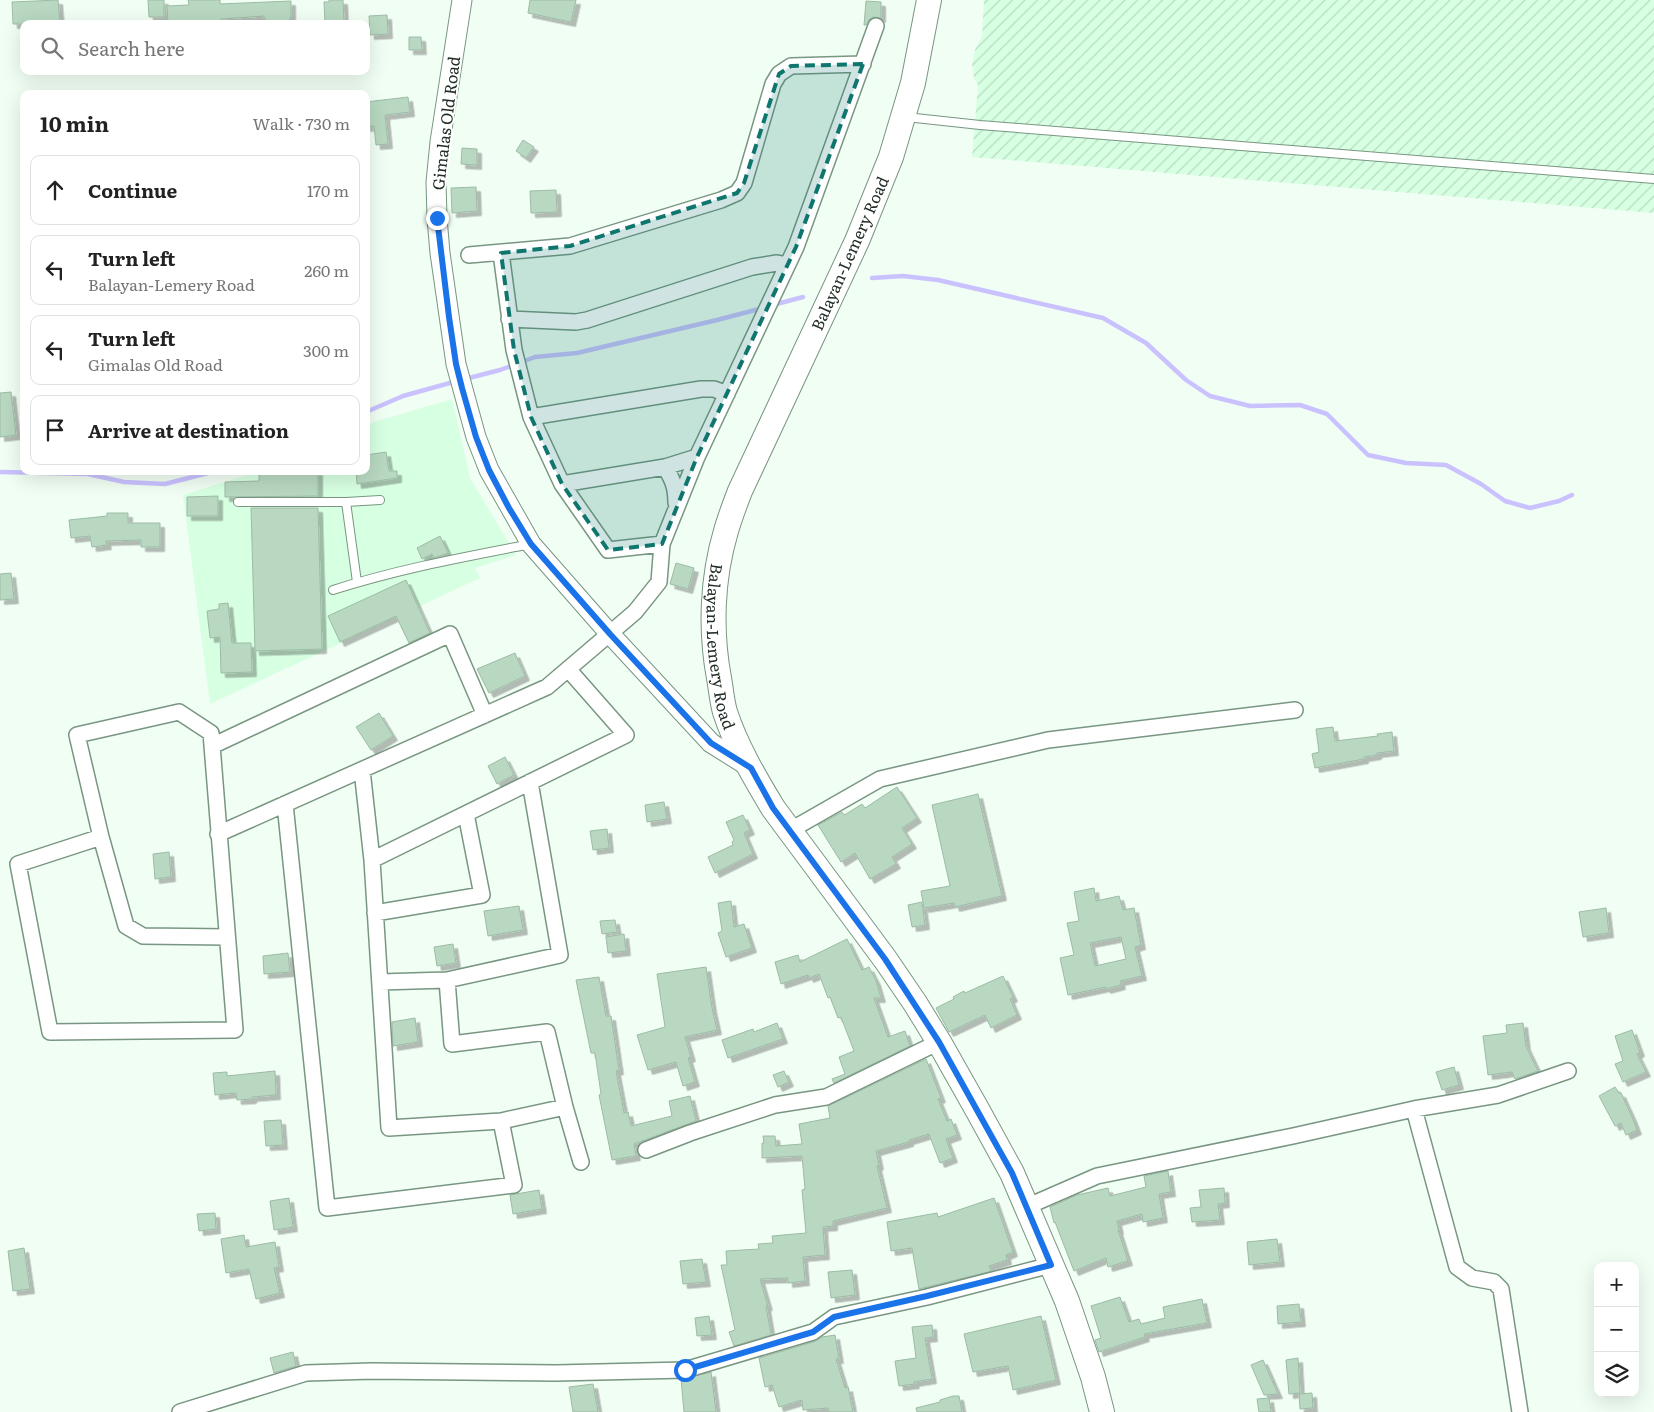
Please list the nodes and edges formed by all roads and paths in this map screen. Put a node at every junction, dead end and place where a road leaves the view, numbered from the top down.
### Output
1 (462, 0) edge
2 (929, 0) edge
3 (876, 26) dead end
4 (863, 64) junction
5 (904, 117) junction
6 (1654, 179) edge
7 (501, 252) junction
8 (469, 255) dead end
9 (787, 265) junction
10 (509, 319) junction
11 (727, 394) junction
12 (531, 417) junction
13 (697, 457) junction
14 (665, 468) junction
15 (562, 484) junction
16 (380, 500) dead end
17 (238, 502) dead end
18 (346, 502) junction
19 (676, 509) junction
20 (531, 544) junction
21 (662, 544) junction
22 (357, 582) junction
23 (333, 590) dead end
24 (610, 634) junction
25 (568, 669) junction
26 (1295, 710) dead end
27 (485, 715) junction
28 (212, 746) junction
29 (751, 768) junction
30 (362, 770) junction
31 (530, 782) junction
32 (285, 804) junction
33 (466, 814) junction
34 (789, 831) junction
35 (218, 834) junction
36 (101, 837) junction
37 (372, 860) junction
38 (375, 913) junction
39 (227, 937) junction
40 (448, 980) junction
41 (380, 982) junction
42 (939, 1042) junction
43 (1568, 1071) dead end
44 (565, 1107) junction
45 (1414, 1109) junction
46 (502, 1121) junction
47 (646, 1150) dead end
48 (581, 1162) dead end
49 (1026, 1207) junction
50 (1051, 1265) junction
51 (180, 1412) edge
52 (1102, 1412) edge
53 (1520, 1412) edge

1 - 20 street, Gimalas Old Road
2 - 5 main road, Balayan-Lemery Road
3 - 4 street
4 - 7 street
4 - 9 street
5 - 6 lane
5 - 29 main road, Balayan-Lemery Road
7 - 8 street
7 - 10 street
9 - 10 street
9 - 11 street
10 - 12 street
11 - 12 street
11 - 13 street
12 - 15 street
13 - 14 street
13 - 19 street
14 - 15 street
14 - 19 street
15 - 21 street
16 - 18 lane
17 - 18 lane
18 - 22 lane
19 - 21 street
20 - 22 lane
20 - 24 street, Gimalas Old Road
21 - 24 street
22 - 23 lane
24 - 25 street
24 - 29 street, Gimalas Old Road
25 - 27 street
25 - 31 street
26 - 34 street
27 - 28 street
27 - 30 street
28 - 35 street
28 - 36 street
29 - 34 main road, Balayan-Lemery Road
30 - 32 street
30 - 37 street
31 - 33 street
31 - 40 street
32 - 35 street
32 - 46 street
33 - 37 street
33 - 38 street
34 - 42 main road, Balayan-Lemery Road
35 - 39 street
36 - 39 street
36 - 39 street
37 - 38 street
38 - 41 street
40 - 41 street
40 - 44 street
41 - 46 street
42 - 47 street
42 - 49 main road, Balayan-Lemery Road
43 - 45 street
44 - 46 street
44 - 48 street
45 - 49 street
45 - 53 street
49 - 50 main road, Balayan-Lemery Road
50 - 51 street
50 - 52 main road, Balayan-Lemery Road

